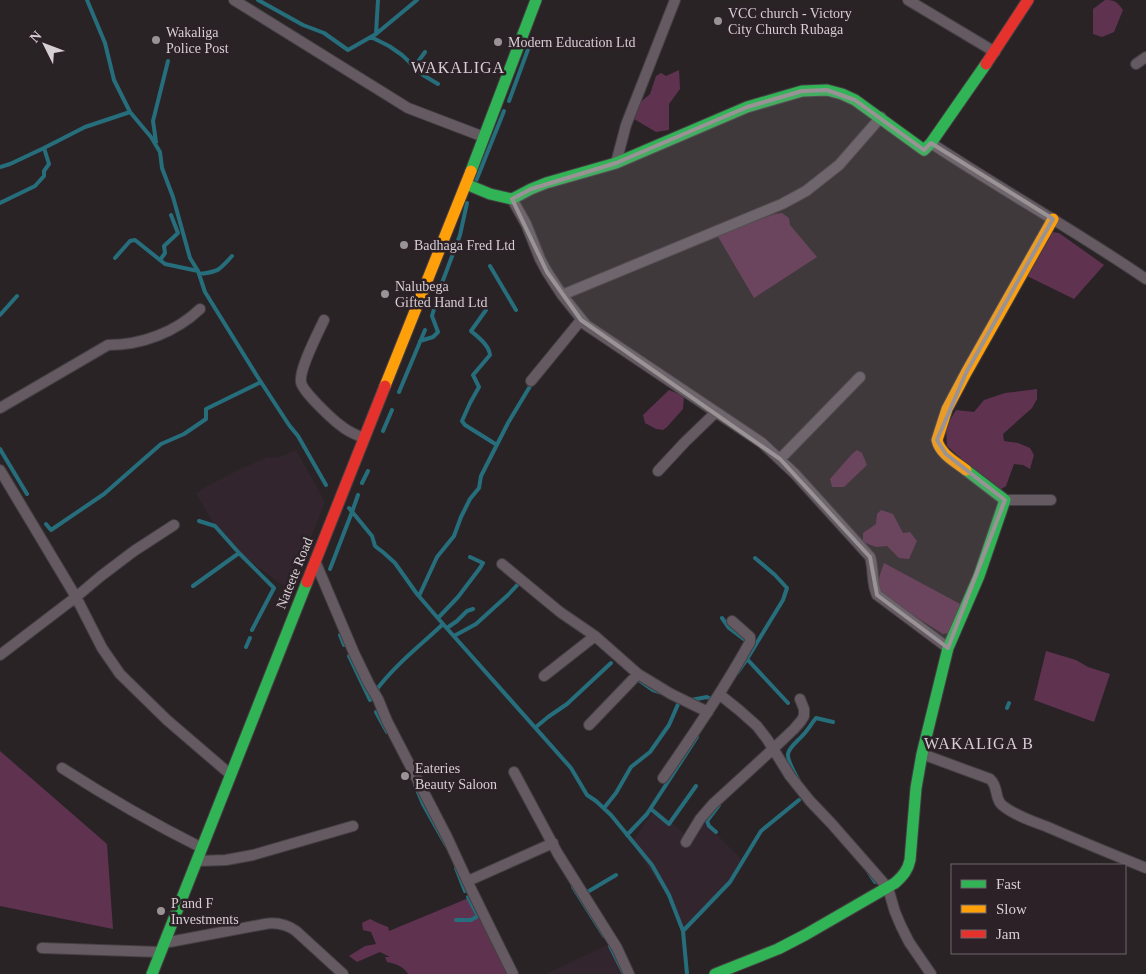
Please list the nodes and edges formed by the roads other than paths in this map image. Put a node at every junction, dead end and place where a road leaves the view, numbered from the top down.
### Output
1 (234, 0) edge
2 (536, 0) edge
3 (675, 0) edge
4 (908, 0) edge
5 (1028, 0) edge
6 (995, 52) junction
7 (1146, 57) edge
8 (1136, 64) dead end
9 (881, 117) junction
10 (484, 138) junction
11 (931, 143) junction
12 (616, 163) junction
13 (466, 184) junction
14 (512, 199) junction
15 (1053, 219) junction
16 (1146, 279) edge
17 (562, 295) junction
18 (200, 309) dead end
19 (324, 320) dead end
20 (581, 320) junction
21 (860, 377) dead end
22 (531, 381) dead end
23 (0, 408) edge
24 (716, 413) junction
25 (364, 438) junction
26 (780, 459) junction
27 (0, 470) edge
28 (658, 471) dead end
29 (1005, 500) junction
30 (1051, 500) dead end
31 (174, 525) dead end
32 (315, 561) junction
33 (502, 564) dead end
34 (76, 596) junction
35 (732, 621) dead end
36 (595, 636) junction
37 (948, 648) junction
38 (0, 655) edge
39 (638, 674) junction
40 (544, 676) dead end
41 (719, 694) junction
42 (800, 700) dead end
43 (708, 712) junction
44 (588, 725) dead end
45 (773, 749) junction
46 (922, 754) junction
47 (62, 768) dead end
48 (514, 772) dead end
49 (230, 775) junction
50 (663, 778) dead end
51 (353, 826) dead end
52 (686, 842) dead end
53 (553, 843) junction
54 (202, 848) junction
55 (197, 861) junction
56 (1146, 868) edge
57 (468, 881) junction
58 (888, 888) junction
59 (42, 948) dead end
60 (162, 948) junction
61 (152, 974) edge
62 (342, 974) edge
63 (513, 974) edge
64 (629, 974) edge
65 (715, 974) edge
66 (931, 974) edge

1 - 10 street
2 - 10 street, Nateete Road
3 - 12 street
4 - 6 street
5 - 6 street
6 - 11 street
7 - 8 street
9 - 11 street
9 - 12 street
9 - 17 street
10 - 13 street, Nateete Road
11 - 15 street
12 - 14 street
13 - 14 street
13 - 25 street, Nateete Road
14 - 17 street
15 - 16 street
15 - 29 street
17 - 20 street
18 - 23 street
19 - 25 street
20 - 22 street
20 - 24 street
21 - 26 street
24 - 26 street
24 - 28 street
25 - 32 street, Nateete Road
26 - 37 street
27 - 34 street
29 - 30 street
29 - 37 street
31 - 34 street
32 - 49 street, Nateete Road
32 - 57 street
33 - 36 street
34 - 38 street
34 - 49 street
35 - 41 street
36 - 39 street
36 - 40 street
37 - 46 street
39 - 43 street
39 - 44 street
41 - 43 street
41 - 45 street
42 - 45 street
43 - 50 street
45 - 52 street
45 - 58 street
46 - 56 street
46 - 58 street
47 - 54 street
48 - 53 street
49 - 54 street, Nateete Road
51 - 55 street
53 - 57 street
53 - 64 street
54 - 55 street, Nateete Road
55 - 60 street, Nateete Road
57 - 63 street
58 - 65 street
58 - 66 street
59 - 60 street
60 - 61 street, Nateete Road
60 - 62 street

